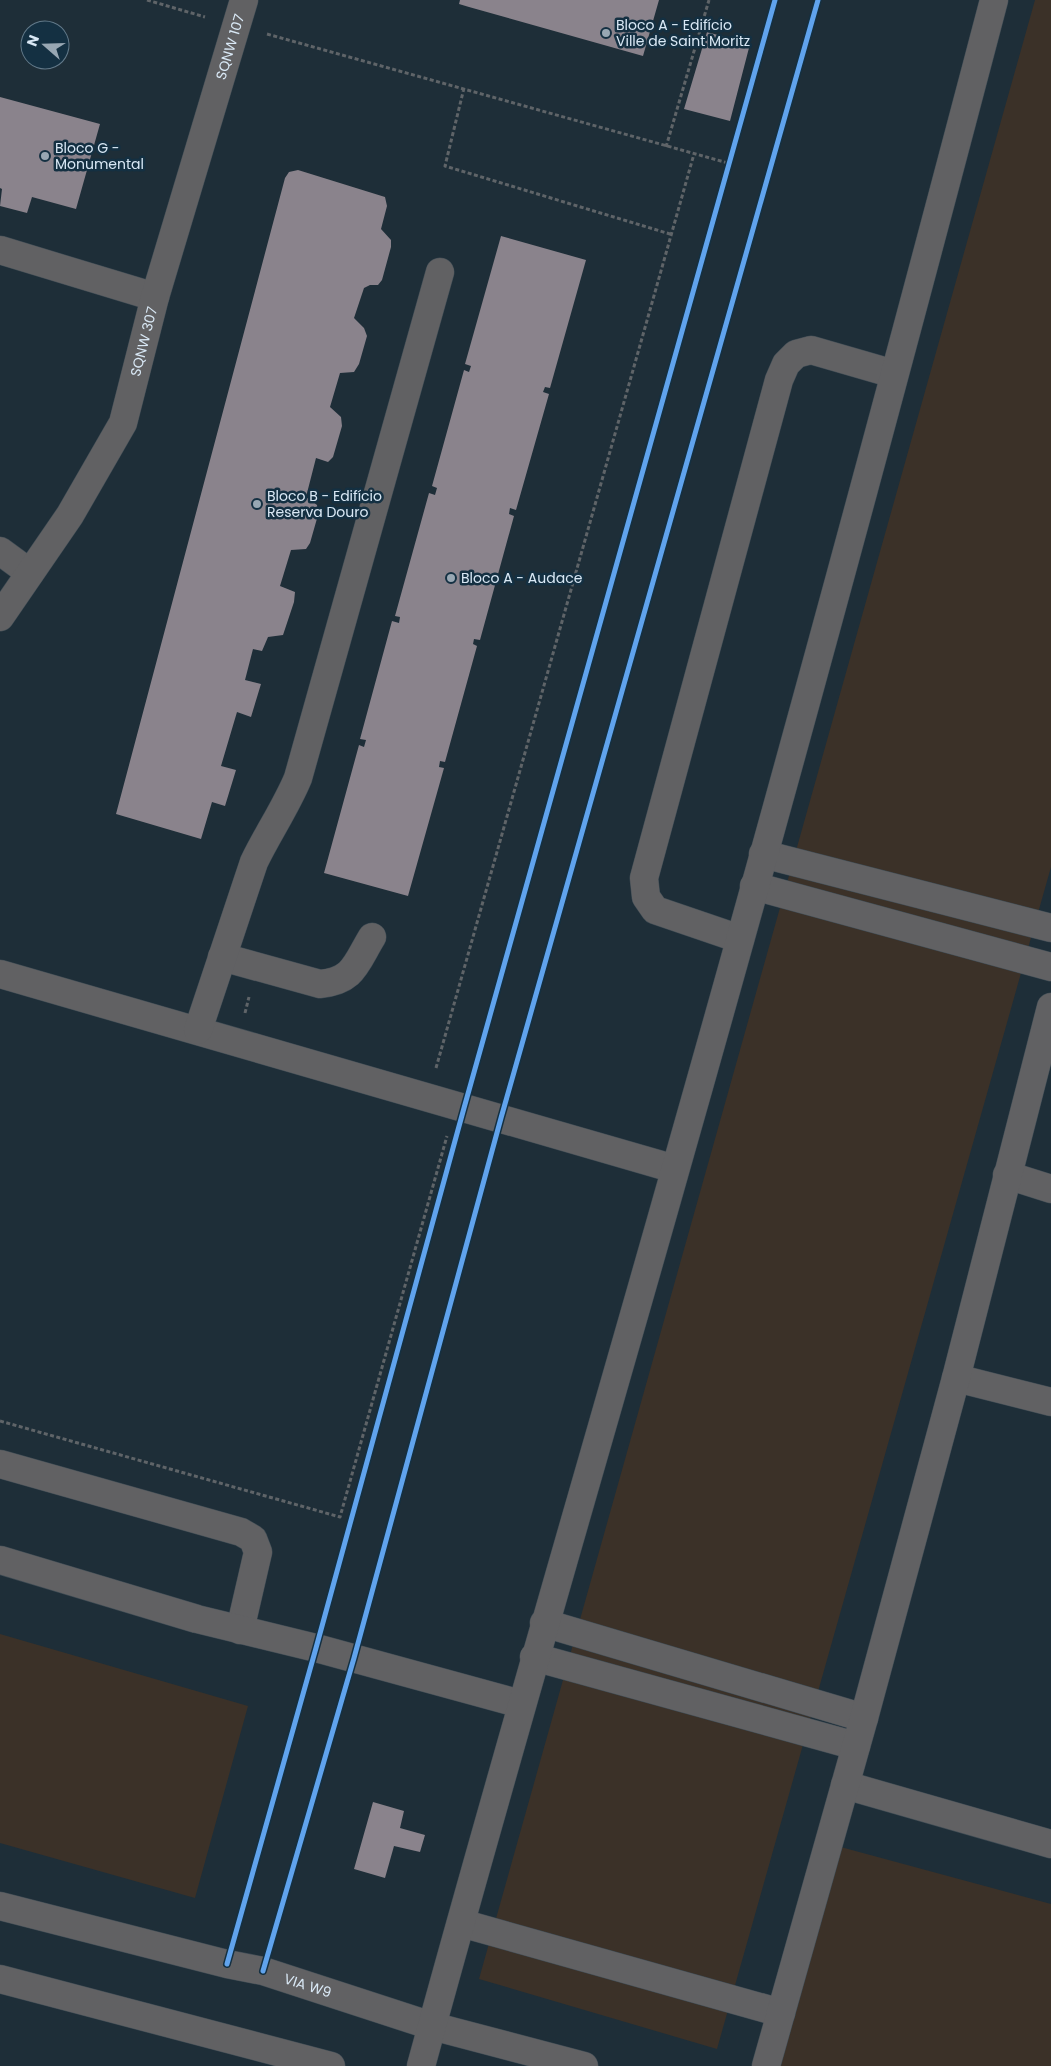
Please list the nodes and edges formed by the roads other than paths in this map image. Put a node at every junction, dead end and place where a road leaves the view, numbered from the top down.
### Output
1 (994, 0) edge
2 (240, 13) edge
3 (215, 92) joint
4 (0, 250) edge
5 (440, 272) dead end
6 (154, 297) junction
7 (894, 374) junction
8 (0, 551) edge
9 (30, 573) junction
10 (0, 617) edge
11 (763, 854) junction
12 (754, 886) junction
13 (1051, 928) edge
14 (372, 937) dead end
15 (740, 939) junction
16 (222, 957) junction
17 (1051, 967) edge
18 (0, 974) edge
19 (1051, 1007) edge
20 (198, 1030) junction
21 (676, 1170) junction
22 (1007, 1175) junction
23 (1051, 1189) edge
24 (956, 1378) junction
25 (1051, 1402) edge
26 (0, 1464) edge
27 (0, 1560) edge
28 (544, 1623) junction
29 (240, 1630) junction
30 (534, 1657) junction
31 (521, 1704) junction
32 (864, 1718) junction
33 (856, 1746) junction
34 (845, 1785) junction
35 (1051, 1844) edge
36 (0, 1906) edge
37 (461, 1923) junction
38 (0, 1979) edge
39 (781, 2013) junction
40 (432, 2026) junction
41 (331, 2066) edge
42 (421, 2066) edge
43 (584, 2066) edge
44 (766, 2066) edge

1 - 7 street
2 - 3 street, SQNW 107
3 - 6 street, SQNW 307
4 - 6 street
5 - 16 street
6 - 9 street, SQNW 307
7 - 11 street
7 - 15 street
8 - 9 street
9 - 10 street, SQNW 307
11 - 12 street
11 - 13 street
12 - 15 street
12 - 17 street
14 - 16 street
15 - 21 street
16 - 20 street
18 - 20 street
19 - 22 street
20 - 21 street
21 - 28 street
22 - 23 street
22 - 24 street
24 - 25 street
24 - 32 street
26 - 29 street
27 - 29 street
28 - 30 street
28 - 32 street
29 - 31 street
30 - 31 street
30 - 33 street
31 - 37 street
32 - 33 street
33 - 34 street
34 - 35 street
34 - 39 street
36 - 40 street, VIA W9
37 - 39 street
37 - 40 street
38 - 41 street
39 - 44 street
40 - 42 street
40 - 43 street, VIA W9

